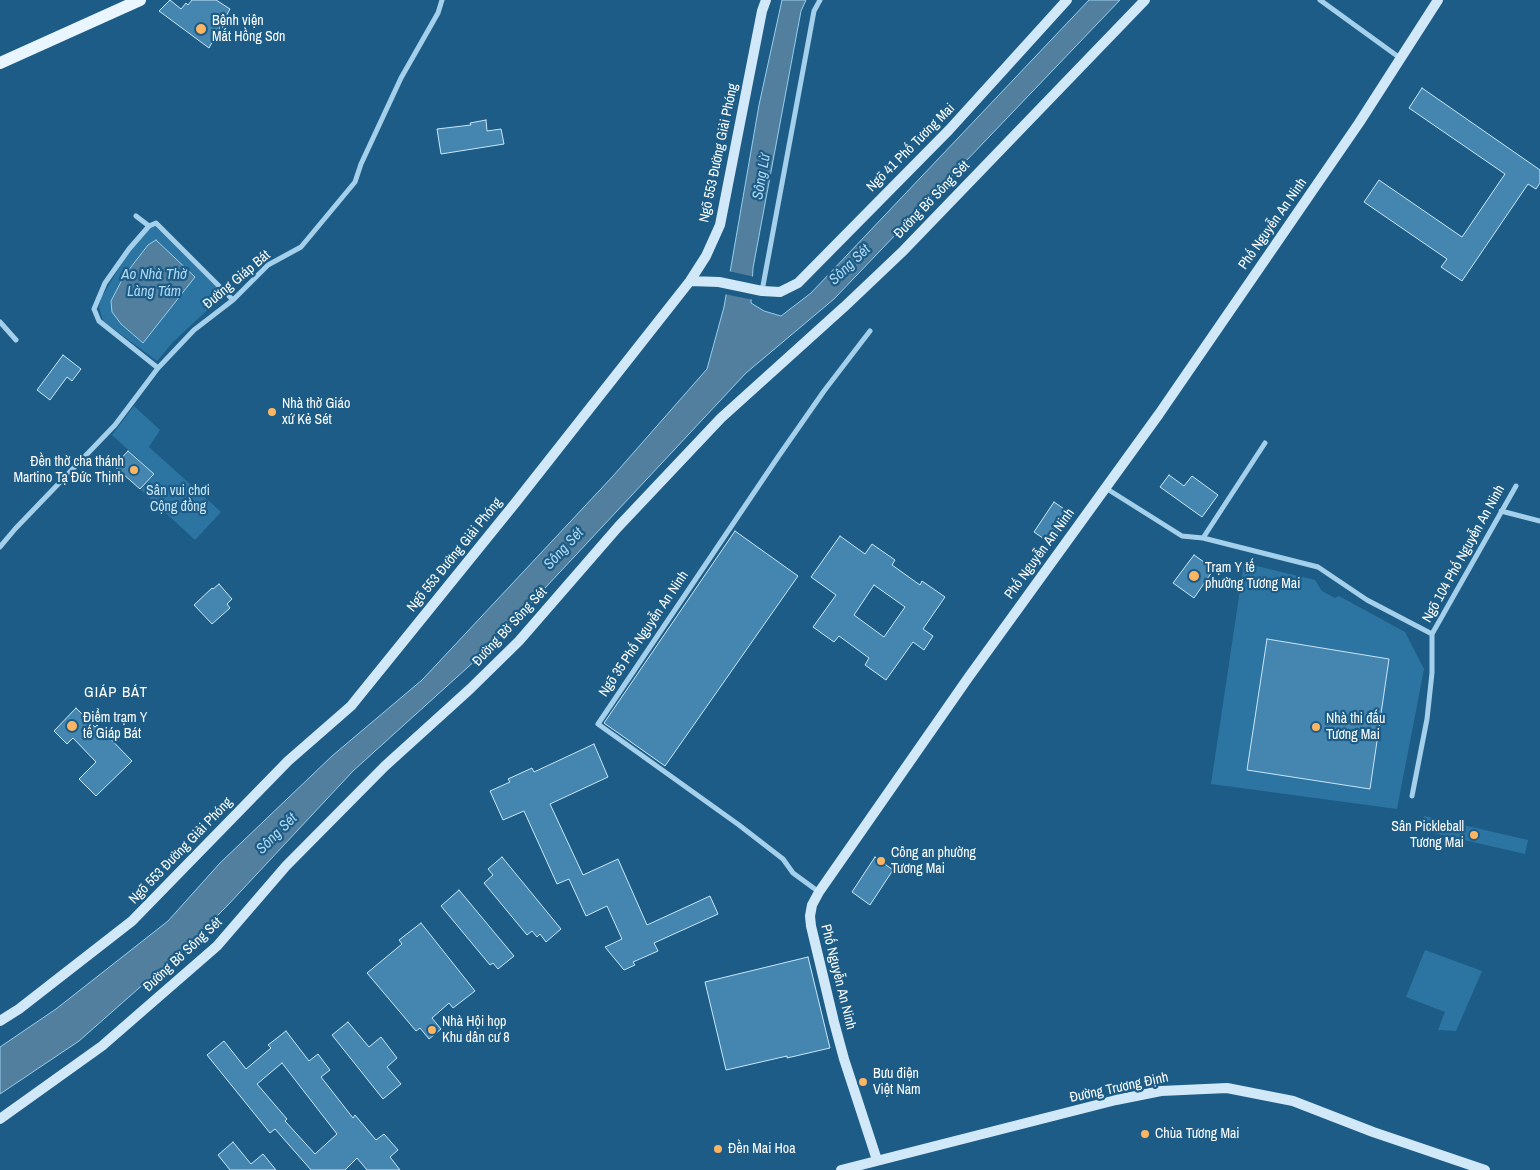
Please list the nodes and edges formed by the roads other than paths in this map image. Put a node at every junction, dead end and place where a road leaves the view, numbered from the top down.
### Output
1 (140, 0) edge
2 (442, 0) edge
3 (766, 0) edge
4 (820, 0) edge
5 (1067, 0) edge
6 (1145, 0) edge
7 (1320, 0) edge
8 (1438, 0) edge
9 (1400, 58) junction
10 (0, 63) edge
11 (136, 216) dead end
12 (149, 226) junction
13 (690, 281) junction
14 (762, 291) junction
15 (233, 300) junction
16 (0, 322) edge
17 (870, 331) dead end
18 (16, 340) dead end
19 (158, 368) junction
20 (1265, 443) dead end
21 (1516, 486) dead end
22 (1104, 487) junction
23 (1502, 511) junction
24 (1540, 521) edge
25 (1203, 538) junction
26 (0, 547) edge
27 (1432, 634) junction
28 (1412, 796) dead end
29 (819, 892) junction
30 (0, 1020) edge
31 (0, 1119) edge
32 (877, 1160) junction
33 (841, 1170) edge
34 (1485, 1170) edge

1 - 10 main road
2 - 15 street, Đường Giáp Bát
3 - 13 street, Ngõ 553 Đường Giải Phóng
4 - 14 street
5 - 14 street, Ngõ 41 Phố Tương Mai
6 - 31 street, Đường Bờ Sông Sét
7 - 9 street
8 - 9 street, Phố Nguyễn An Ninh
9 - 22 street, Phố Nguyễn An Ninh
11 - 12 street
12 - 15 street
12 - 19 street
13 - 14 street, Ngõ 41 Phố Tương Mai
13 - 30 street, Ngõ 553 Đường Giải Phóng
15 - 19 street, Đường Giáp Bát
16 - 18 street
17 - 29 street, Ngõ 35 Phố Nguyễn An Ninh
19 - 26 street, Đường Giáp Bát
20 - 25 street
21 - 23 street, Ngõ 104 Phố Nguyễn An Ninh
22 - 25 street, Ngõ 104 Phố Nguyễn An Ninh
22 - 29 street, Phố Nguyễn An Ninh
23 - 24 street
23 - 27 street, Ngõ 104 Phố Nguyễn An Ninh
25 - 27 street, Ngõ 104 Phố Nguyễn An Ninh
27 - 28 street, Ngõ 104 Phố Nguyễn An Ninh
29 - 32 street, Phố Nguyễn An Ninh
32 - 33 street, Đường Trương Định
32 - 34 street, Đường Trương Định

